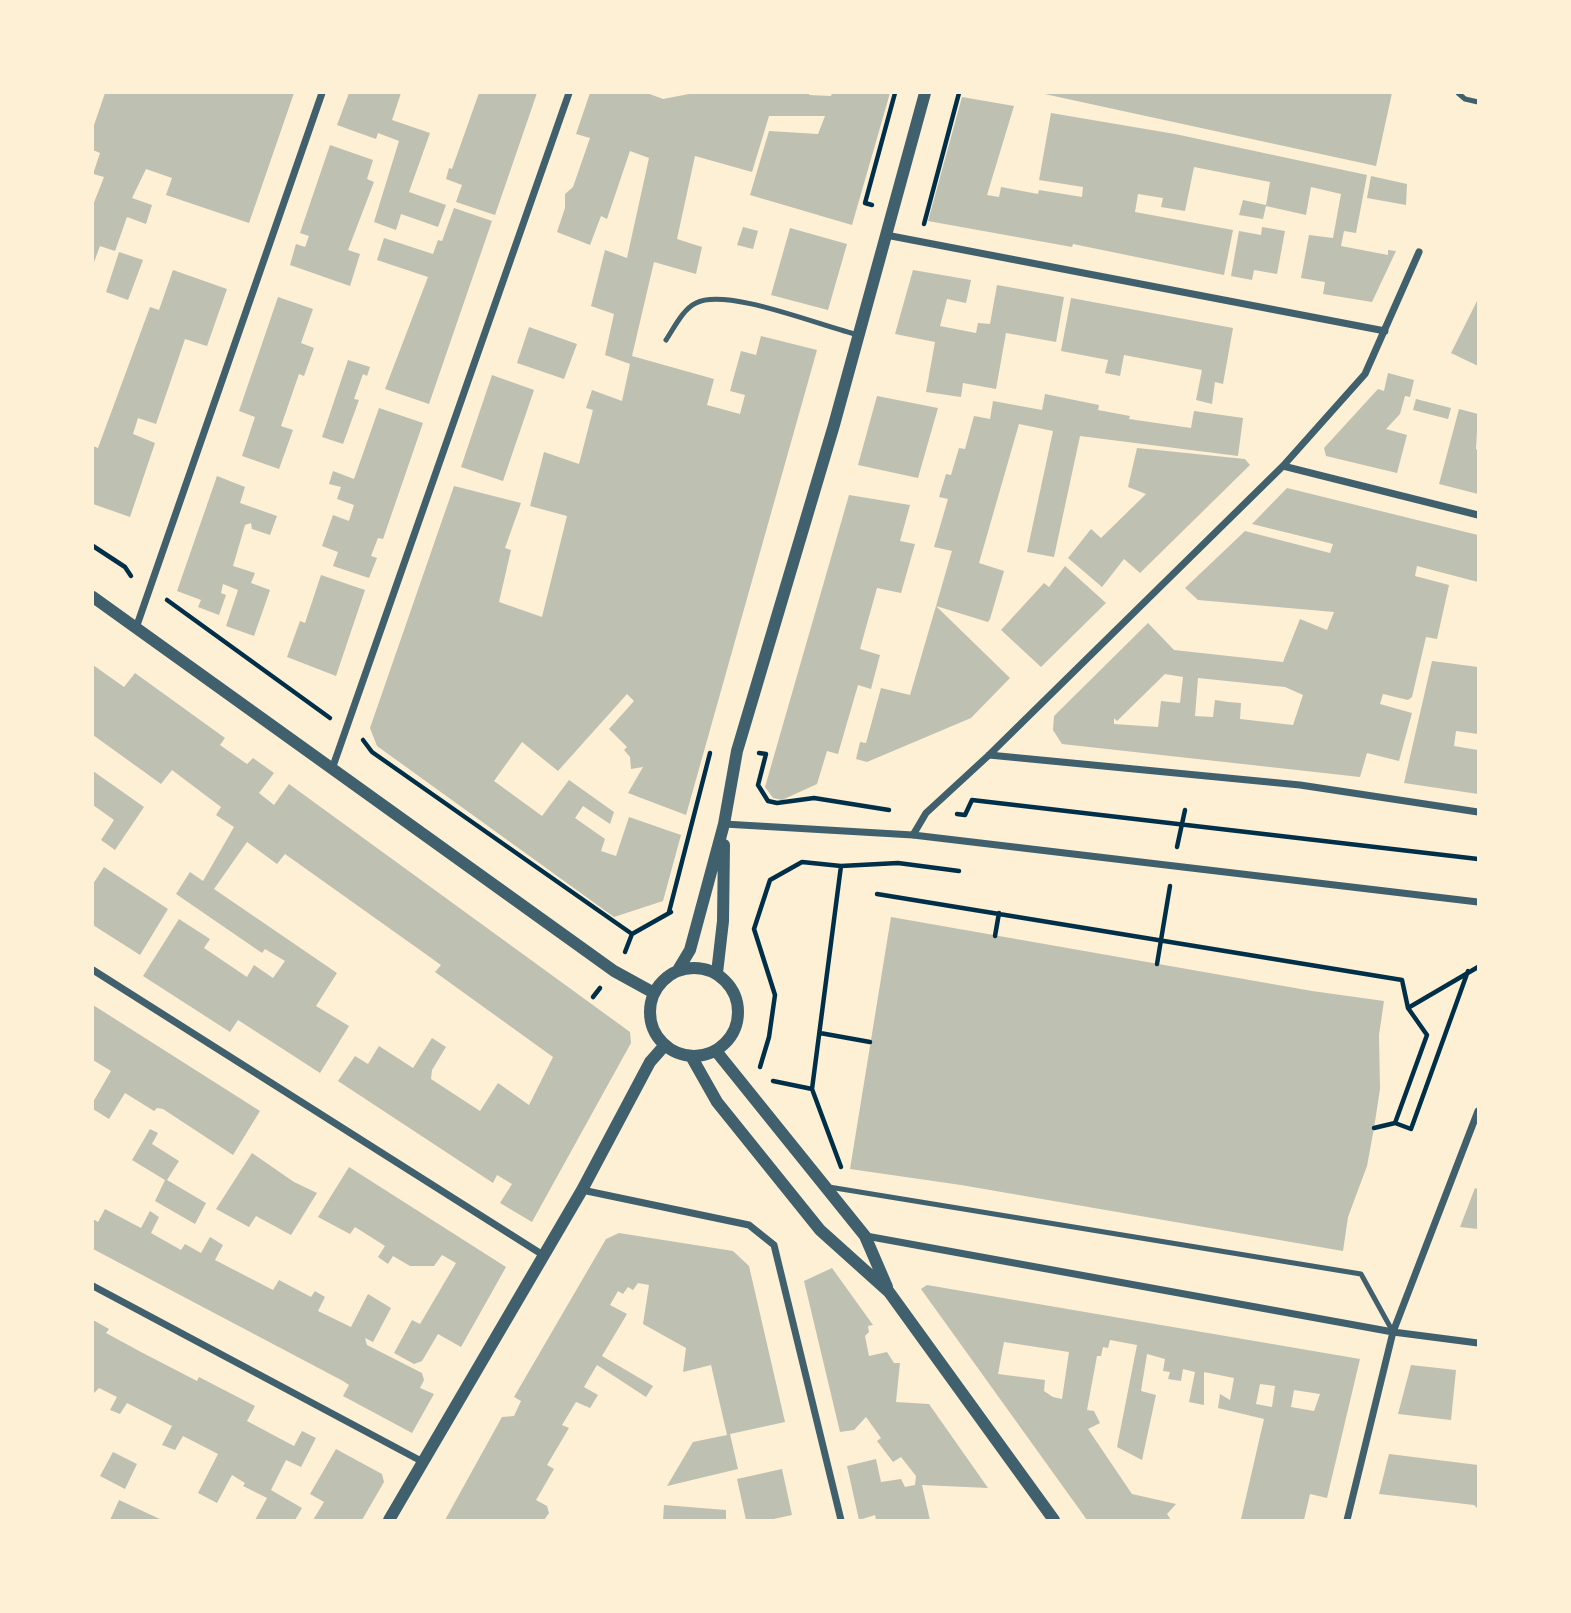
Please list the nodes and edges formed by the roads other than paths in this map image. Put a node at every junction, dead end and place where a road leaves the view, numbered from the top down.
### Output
1 (322, 93) edge
2 (569, 93) edge
3 (925, 93) edge
4 (1458, 93) edge
5 (1478, 102) edge
6 (886, 235) junction
7 (1419, 252) dead end
8 (1385, 331) junction
9 (859, 335) junction
10 (666, 340) dead end
11 (1283, 466) junction
12 (1478, 515) edge
13 (93, 597) edge
14 (136, 628) junction
15 (989, 755) junction
16 (332, 769) junction
17 (1478, 812) edge
18 (724, 824) junction
19 (913, 835) junction
20 (1478, 902) edge
21 (93, 970) edge
22 (678, 970) junction
23 (717, 974) junction
24 (654, 993) junction
25 (664, 1045) junction
26 (716, 1051) junction
27 (691, 1056) junction
28 (1478, 1111) edge
29 (826, 1186) junction
30 (582, 1190) junction
31 (865, 1236) junction
32 (543, 1255) junction
33 (93, 1286) edge
34 (890, 1292) junction
35 (1393, 1332) junction
36 (1478, 1343) edge
37 (423, 1462) junction
38 (389, 1520) edge
39 (841, 1520) edge
40 (1054, 1520) edge
41 (1347, 1520) edge

1 - 14 street
2 - 16 street
3 - 6 street
4 - 5 lane
6 - 8 street
6 - 9 street
7 - 8 street
8 - 11 street
9 - 10 lane
9 - 18 street
11 - 12 street
11 - 15 street
13 - 14 street
14 - 16 street
15 - 17 street
15 - 19 street
16 - 24 street
18 - 19 street
18 - 22 street
18 - 23 street
19 - 20 street
21 - 32 street
22 - 23 street
22 - 24 street
23 - 26 street
24 - 25 street
25 - 27 street
25 - 30 street
26 - 27 street
26 - 29 street
27 - 34 street
28 - 35 street
29 - 31 street
29 - 35 lane
30 - 32 street
30 - 39 street
31 - 34 street
31 - 35 street
32 - 37 street
33 - 37 street
34 - 40 street
35 - 36 street
35 - 41 street
37 - 38 street

